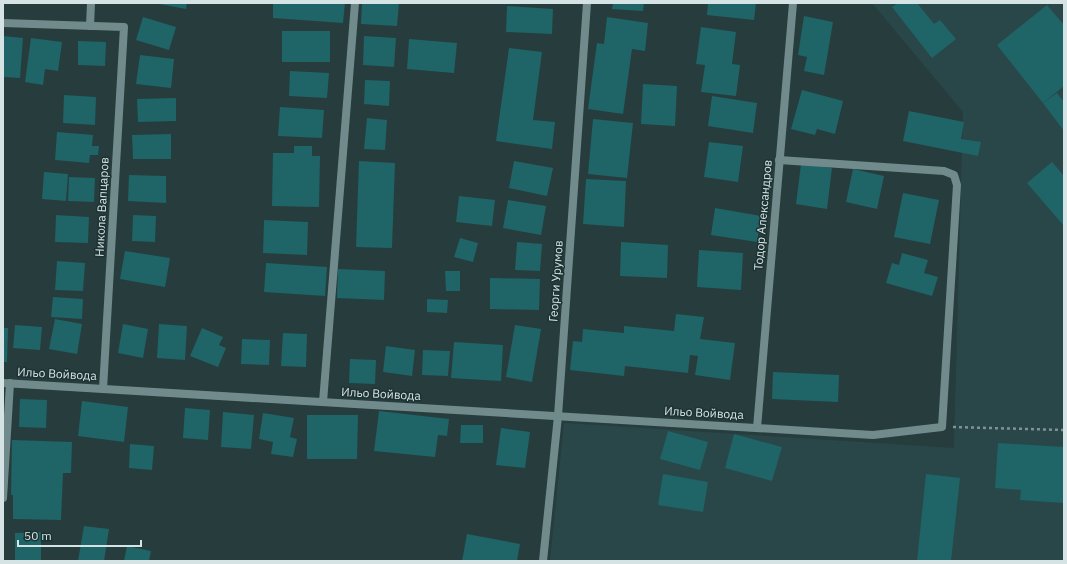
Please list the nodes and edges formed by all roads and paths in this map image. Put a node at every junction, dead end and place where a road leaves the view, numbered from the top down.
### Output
1 (91, 3) edge
2 (354, 3) edge
3 (587, 3) edge
4 (793, 3) edge
5 (3, 23) edge
6 (90, 26) junction
7 (779, 160) junction
8 (6, 383) edge
9 (103, 389) junction
10 (323, 402) junction
11 (558, 416) junction
12 (942, 427) junction
13 (757, 428) junction
14 (1064, 430) edge
15 (3, 498) edge
16 (543, 561) edge

1 - 6 street
2 - 10 street
3 - 11 street, Георги Урумов
4 - 7 street, Тодор Александров
5 - 6 street
6 - 9 street, Никола Вапцаров
7 - 12 street
7 - 13 street, Тодор Александров
8 - 9 street, Ильо Войвода
8 - 15 street
9 - 10 street, Ильо Войвода
10 - 11 street, Ильо Войвода
11 - 13 street, Ильо Войвода
11 - 16 street, Георги Урумов
12 - 13 street, Ильо Войвода
12 - 14 path

